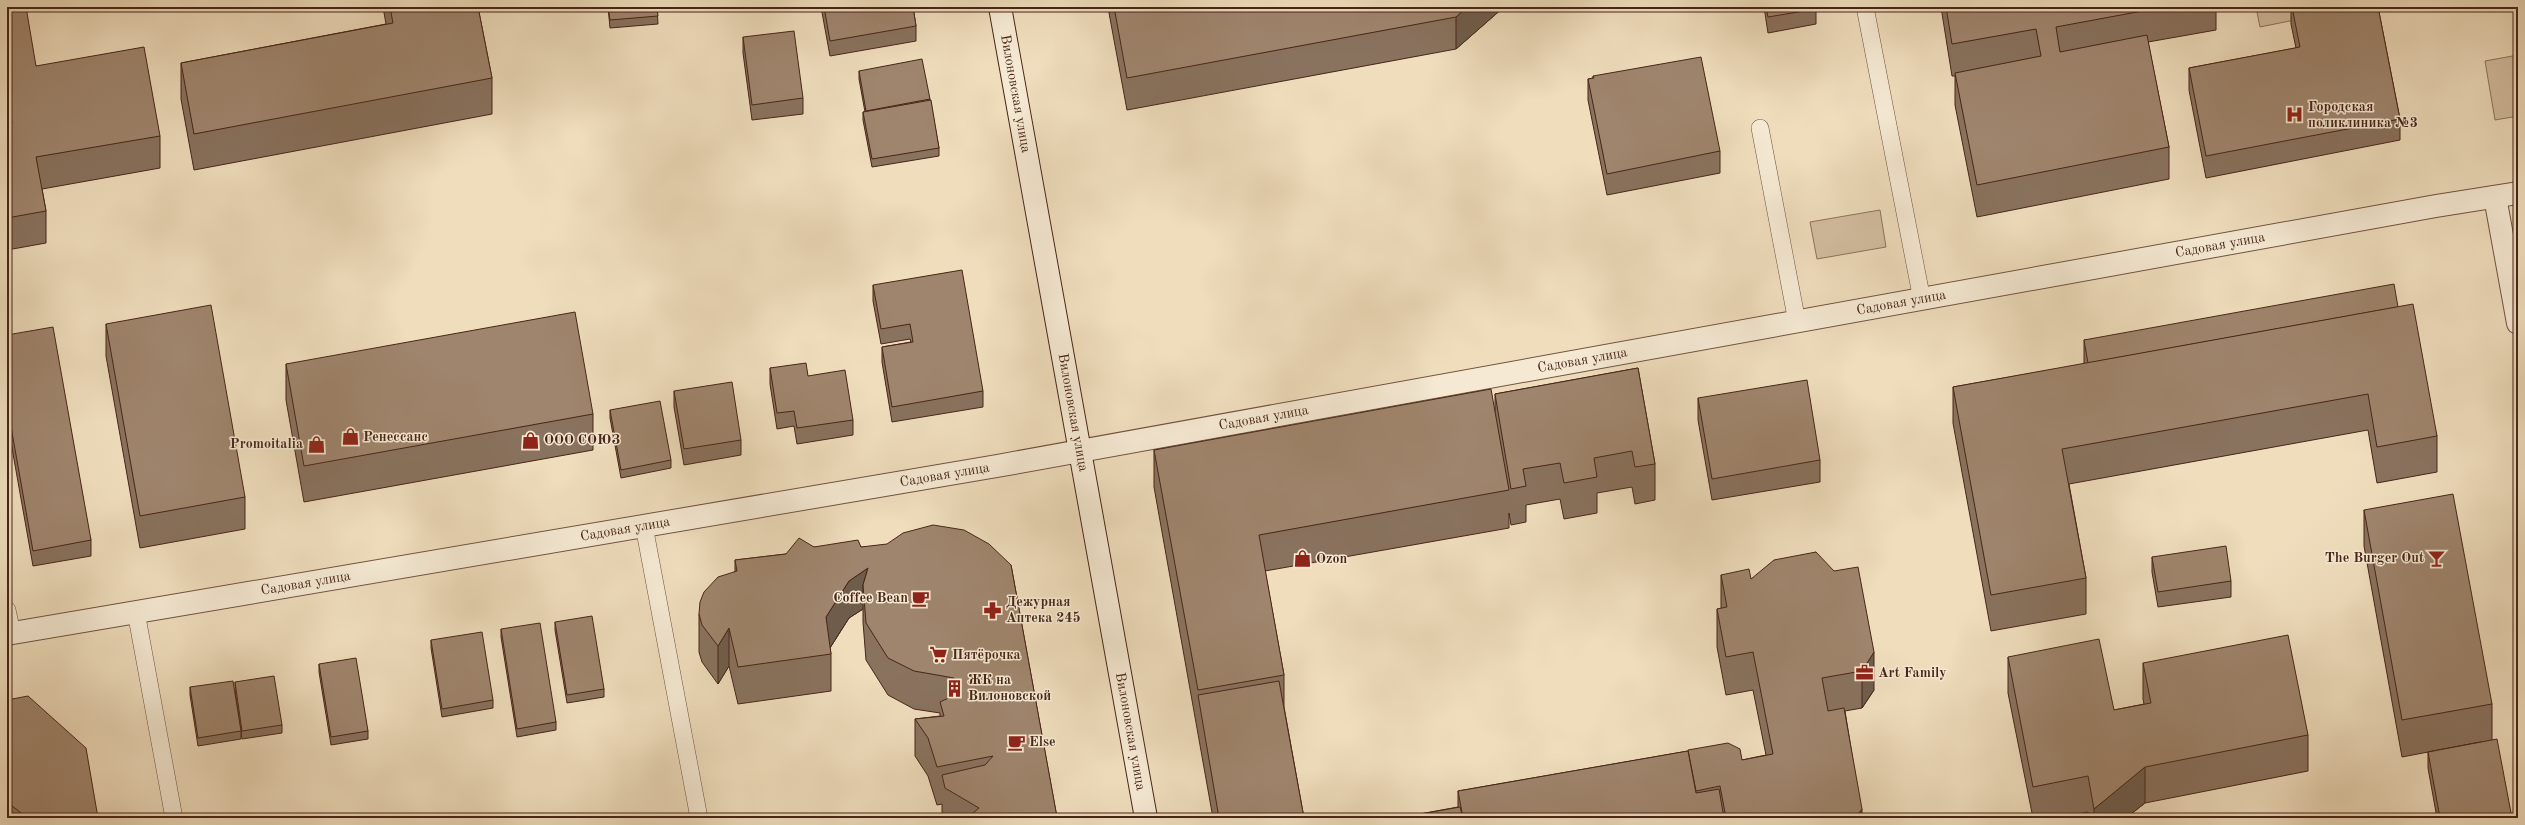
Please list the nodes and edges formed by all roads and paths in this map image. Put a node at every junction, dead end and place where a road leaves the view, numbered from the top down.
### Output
1 (1000, 7) edge
2 (1865, 7) edge
3 (1760, 128) dead end
4 (2518, 193) edge
5 (2495, 196) junction
6 (1922, 300) junction
7 (1797, 322) junction
8 (2518, 323) edge
9 (1080, 449) junction
10 (644, 526) junction
11 (7, 610) edge
12 (136, 612) junction
13 (9, 634) edge
14 (174, 818) edge
15 (699, 818) edge
16 (1146, 818) edge

1 - 9 street, Вилоновская улица
2 - 6 lane
3 - 7 lane
4 - 5 street, Садовая улица
5 - 6 street, Садовая улица
5 - 8 street
6 - 7 street, Садовая улица
7 - 9 street, Садовая улица
9 - 10 street, Садовая улица
9 - 16 street, Вилоновская улица
10 - 12 street, Садовая улица
10 - 15 lane
11 - 13 lane
12 - 13 street, Садовая улица
12 - 14 lane

